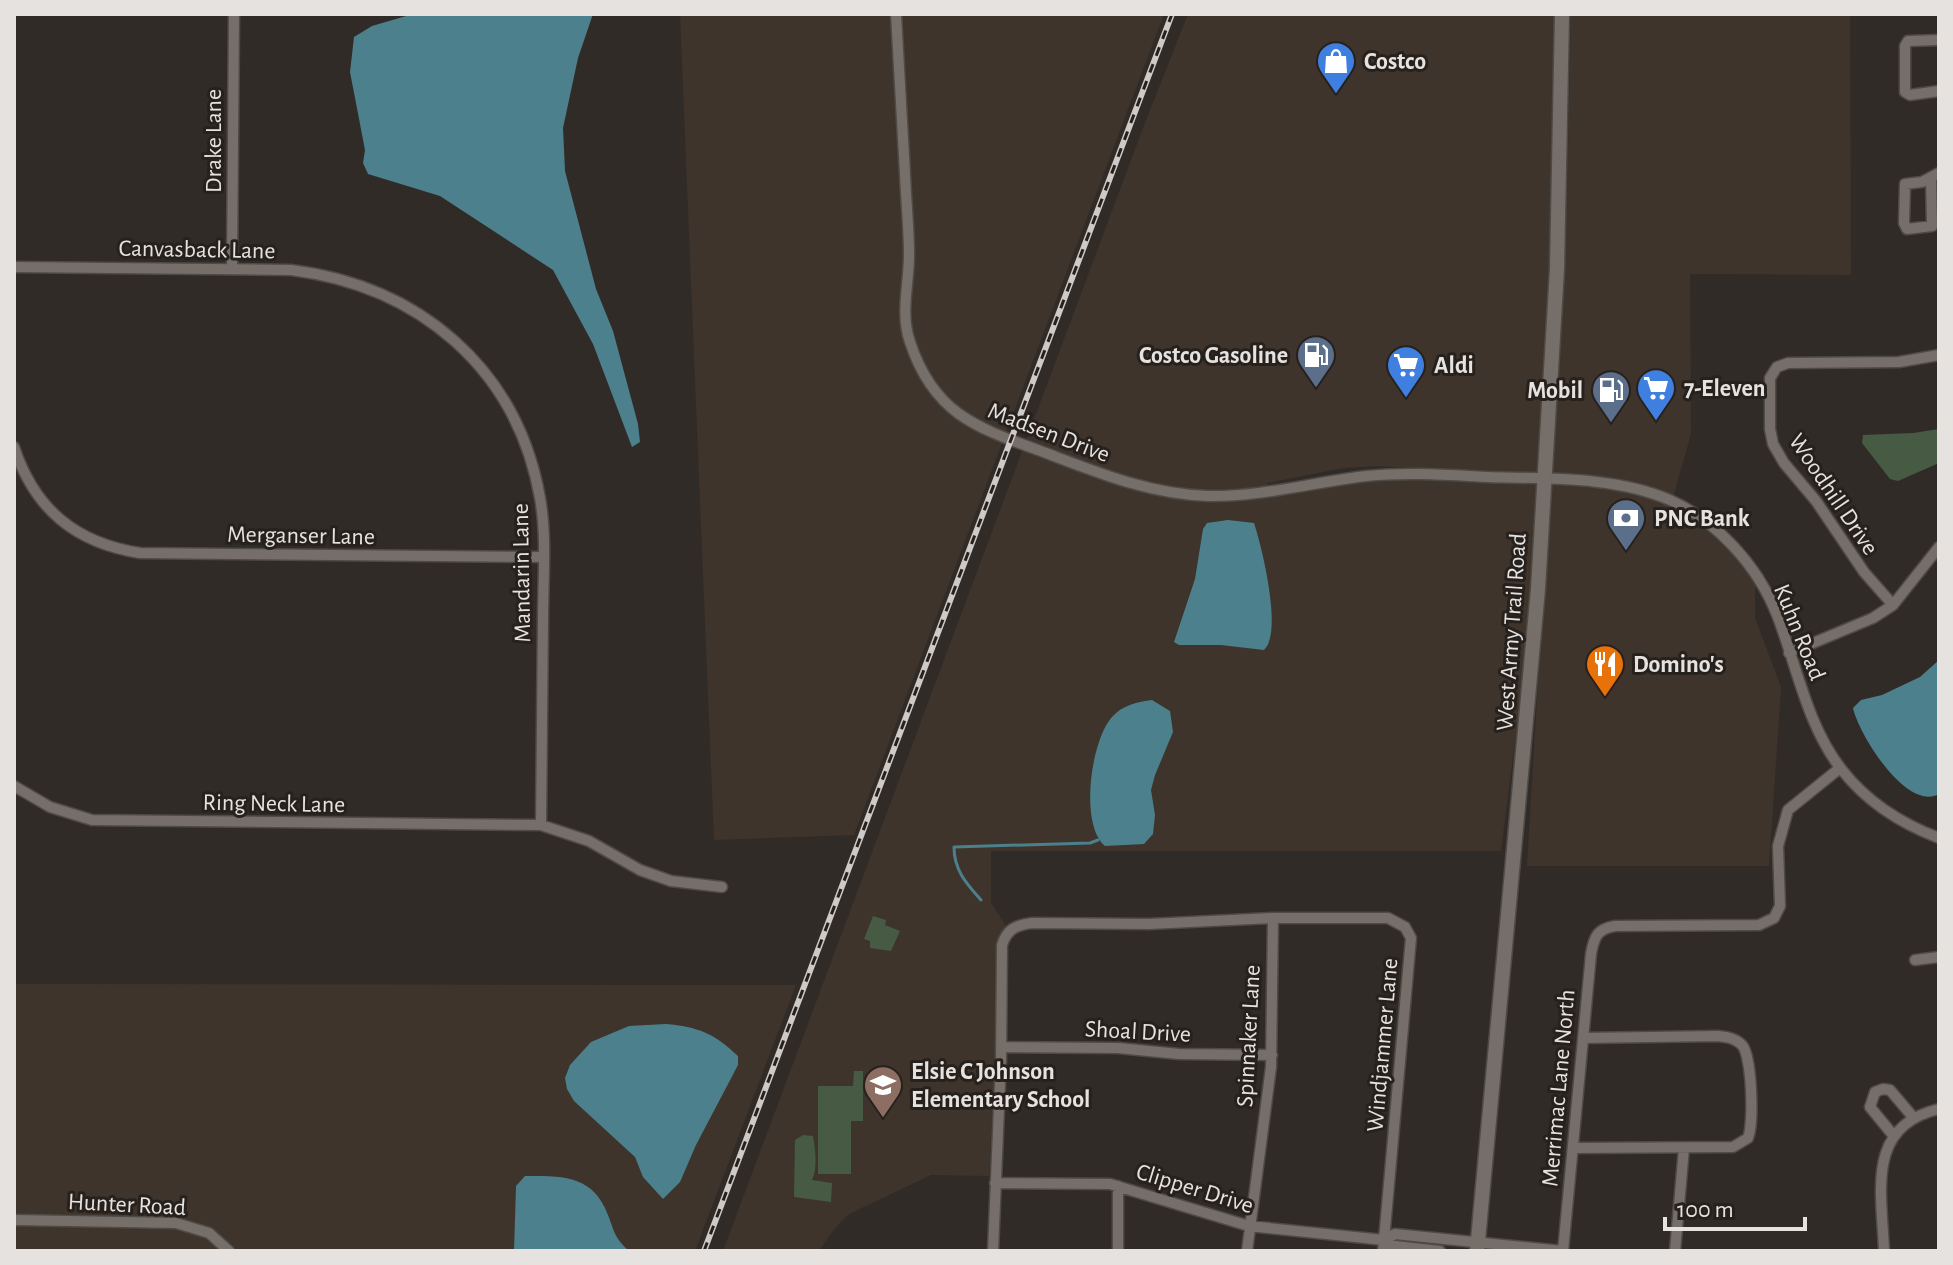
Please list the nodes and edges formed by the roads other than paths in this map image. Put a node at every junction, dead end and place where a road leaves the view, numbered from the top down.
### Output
1 (234, 14) edge
2 (896, 14) edge
3 (1562, 14) edge
4 (1939, 40) edge
5 (1939, 91) edge
6 (1935, 175) edge
7 (14, 267) edge
8 (232, 269) junction
9 (378, 291) joint
10 (1939, 355) edge
11 (14, 447) edge
12 (1544, 479) junction
13 (1939, 547) edge
14 (544, 557) junction
15 (1893, 605) junction
16 (1789, 653) junction
17 (1840, 768) junction
18 (14, 786) edge
19 (541, 825) junction
20 (1939, 838) edge
21 (722, 887) dead end
22 (1273, 918) junction
23 (1939, 957) edge
24 (1915, 960) dead end
25 (1583, 1038) junction
26 (1001, 1047) junction
27 (1272, 1055) junction
28 (1939, 1109) edge
29 (1913, 1117) junction
30 (1893, 1135) junction
31 (1573, 1148) junction
32 (1684, 1148) junction
33 (995, 1183) junction
34 (1118, 1186) junction
35 (14, 1220) edge
36 (1249, 1226) junction
37 (1383, 1246) edge
38 (1477, 1247) edge
39 (229, 1251) edge
40 (993, 1251) edge
41 (1118, 1251) edge
42 (1247, 1251) edge
43 (1440, 1251) edge
44 (1563, 1251) edge
45 (1675, 1251) edge
46 (1884, 1251) edge

1 - 8 street, Drake Lane
2 - 12 street, Madsen Drive
3 - 12 main road, West Army Trail Road
4 - 5 street
6 - 6 street
7 - 8 street, Canvasback Lane
8 - 9 street, Canvasback Lane
9 - 14 street, Mandarin Lane
10 - 15 street, Woodhill Drive
11 - 14 street, Merganser Lane
12 - 16 street, Kuhn Road
12 - 38 main road, West Army Trail Road
13 - 15 street
14 - 19 street, Mandarin Lane
15 - 16 street
16 - 17 street, Kuhn Road
17 - 20 street, Kuhn Road
17 - 25 street, Merrimac Lane North
18 - 19 street, Ring Neck Lane
19 - 21 street, Ring Neck Lane
22 - 26 street, Windjammer Lane
22 - 27 street, Spinnaker Lane
22 - 37 street, Windjammer Lane
23 - 24 street
25 - 31 street, Merrimac Lane North
25 - 32 street
26 - 27 street, Shoal Drive
26 - 33 street
27 - 36 street, Spinnaker Lane
28 - 29 street
29 - 30 street
29 - 30 street
30 - 46 street
31 - 32 street
31 - 44 street, Merrimac Lane North
32 - 45 street
33 - 34 street, Clipper Drive
33 - 40 street
34 - 36 street, Clipper Drive
34 - 41 street
35 - 39 street, Hunter Road
36 - 37 street, Clipper Drive
36 - 42 street, Spinnaker Lane
37 - 38 street, Clipper Drive
37 - 43 street, Clipper Drive
38 - 44 street, Clipper Drive

